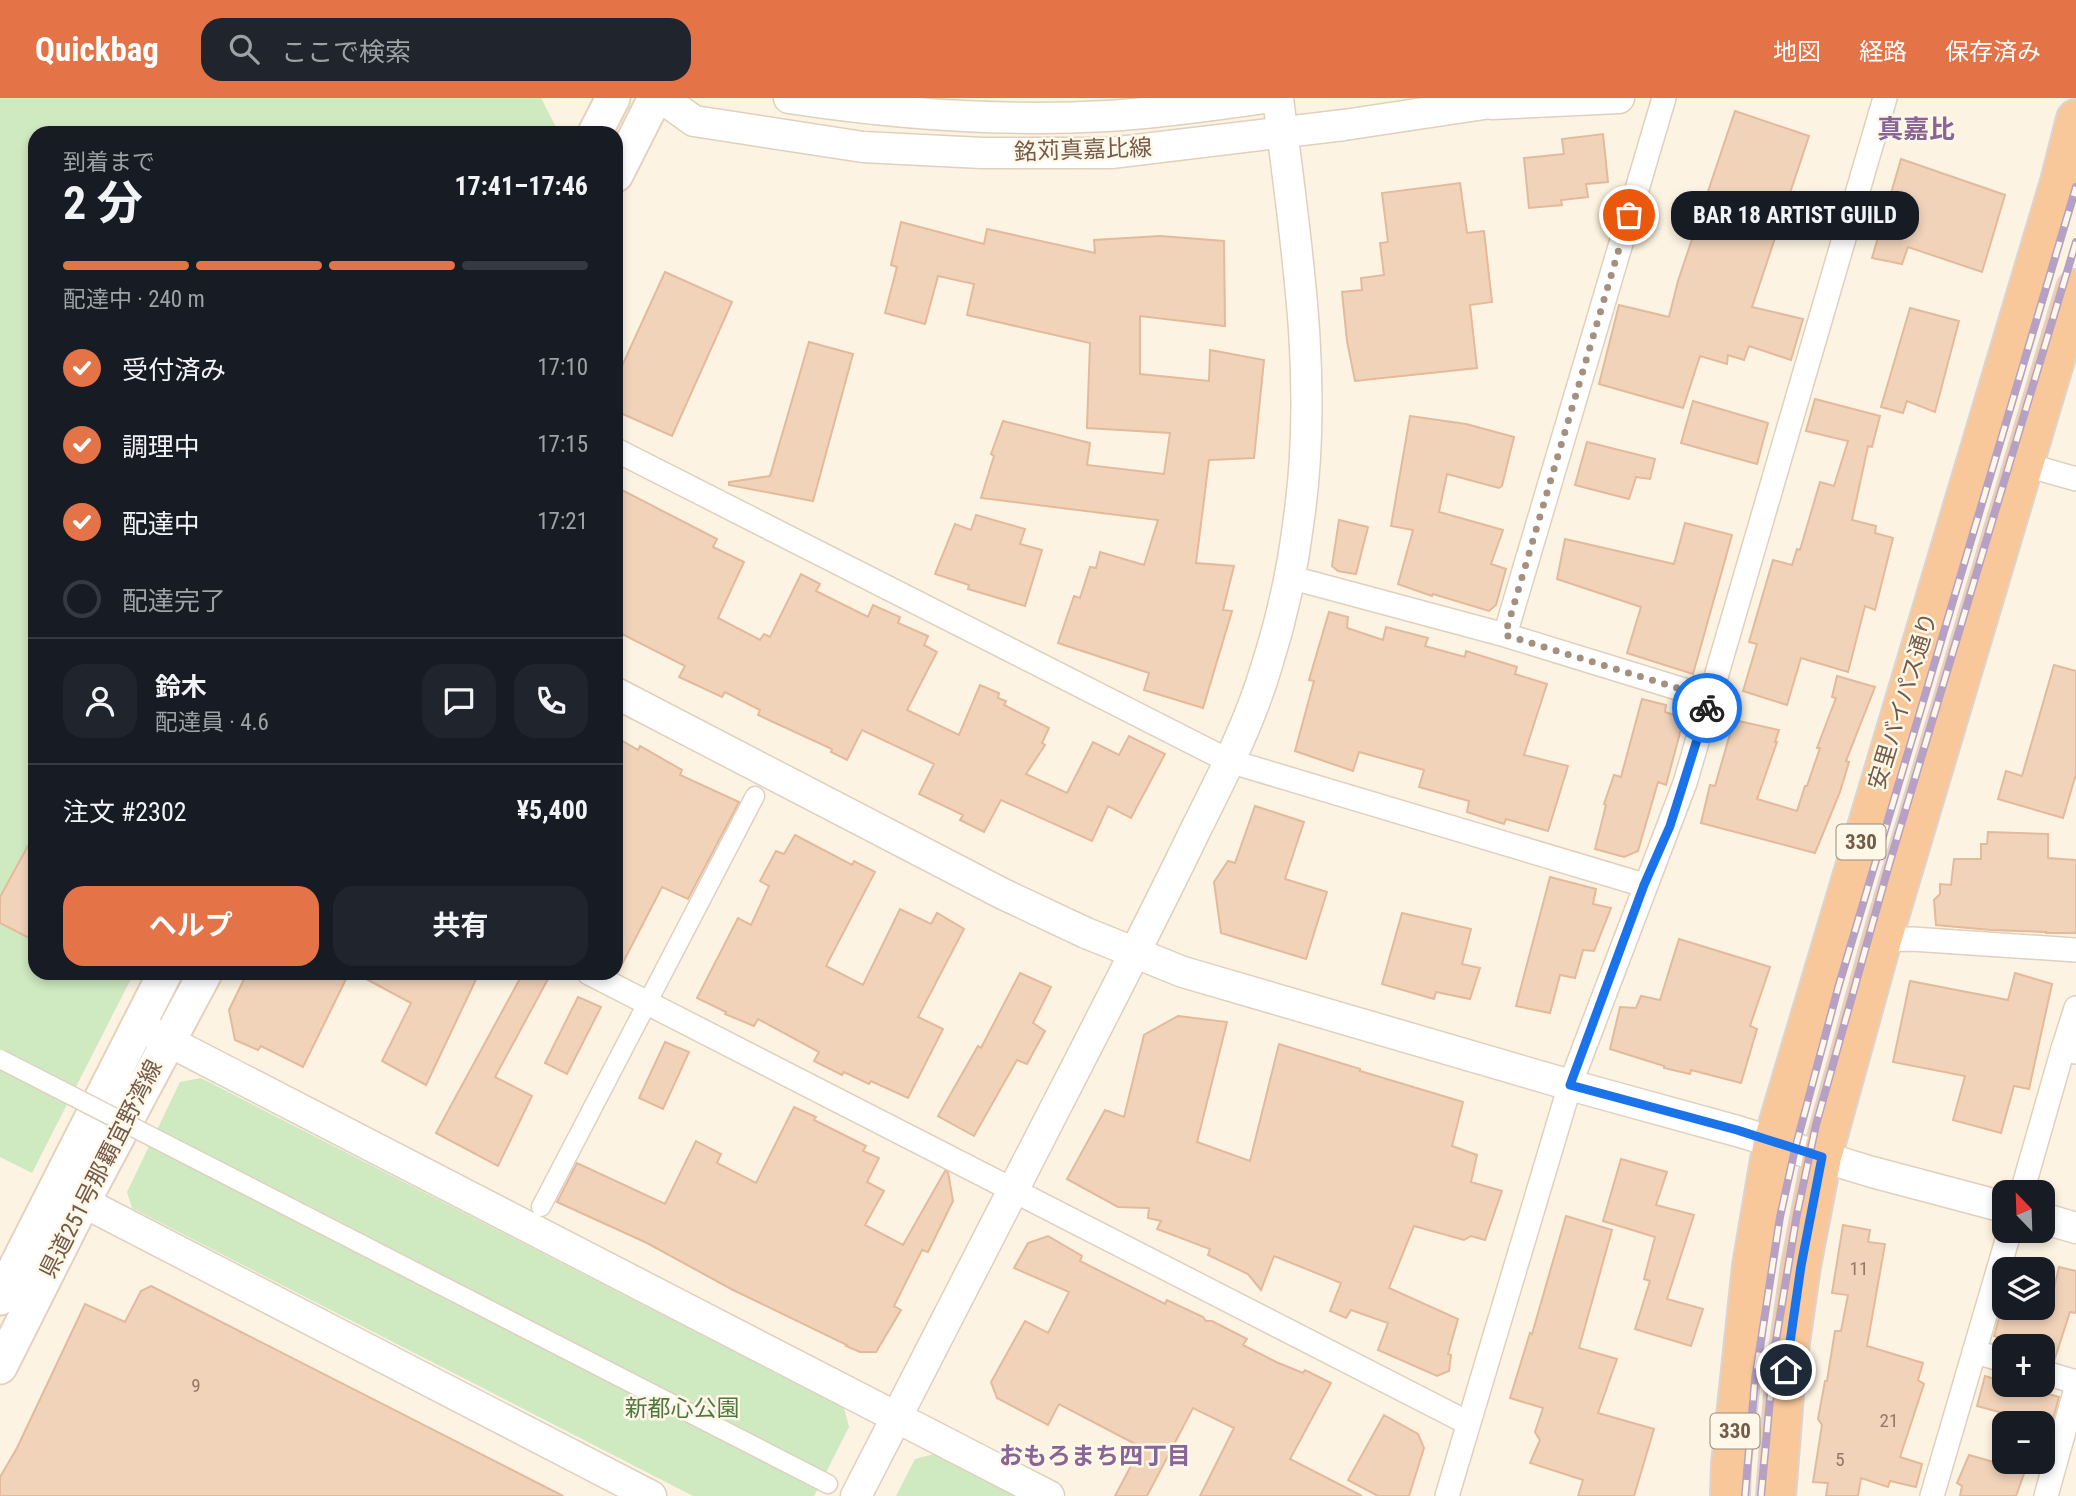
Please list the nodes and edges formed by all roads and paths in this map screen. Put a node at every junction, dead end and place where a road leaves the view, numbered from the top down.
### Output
1 (613, 98) edge
2 (655, 98) edge
3 (662, 98) edge
4 (789, 98) edge
5 (1265, 98) edge
6 (1278, 98) edge
7 (1619, 98) edge
8 (1664, 98) edge
9 (1885, 98) edge
10 (1497, 101) edge
11 (2076, 119) edge
12 (599, 126) edge
13 (1282, 134) junction
14 (623, 161) edge
15 (2076, 289) edge
16 (623, 454) edge
17 (2023, 464) junction
18 (2076, 479) edge
19 (1289, 577) junction
20 (1505, 635) junction
21 (623, 697) edge
22 (1710, 698) junction
23 (1229, 761) junction
24 (755, 796) dead end
25 (1644, 885) junction
26 (1882, 940) junction
27 (2076, 950) edge
28 (1135, 953) junction
29 (161, 980) edge
30 (201, 980) edge
31 (602, 980) edge
32 (646, 1003) junction
33 (2076, 1008) edge
34 (137, 1026) junction
35 (167, 1042) junction
36 (2069, 1051) edge
37 (0, 1059) edge
38 (1570, 1085) junction
39 (1773, 1142) junction
40 (1822, 1157) junction
41 (2026, 1180) edge
42 (1012, 1191) junction
43 (70, 1195) junction
44 (1992, 1204) edge
45 (541, 1207) dead end
46 (2055, 1222) edge
47 (2076, 1228) edge
48 (2006, 1243) edge
49 (0, 1298) edge
50 (1974, 1352) junction
51 (1992, 1357) edge
52 (0, 1367) edge
53 (2055, 1376) edge
54 (2076, 1382) edge
55 (2076, 1388) edge
56 (897, 1417) junction
57 (1468, 1423) junction
58 (828, 1483) dead end
59 (651, 1496) edge
60 (856, 1496) edge
61 (1049, 1496) edge
62 (1447, 1496) edge
63 (1730, 1496) edge
64 (1776, 1496) edge
65 (1931, 1496) edge
66 (2046, 1496) edge

1 - 12 main road
2 - 14 main road
3 - 13 street, 銘苅真嘉比線
4 - 5 street, 銘苅真嘉比線
6 - 13 street
7 - 10 street, 銘苅真嘉比線
8 - 20 street
9 - 22 street
10 - 13 street, 銘苅真嘉比線
11 - 39 highway, 安里バイパス通り / 330
13 - 19 street
15 - 17 highway, 安里バイパス通り / 330
16 - 23 street
17 - 18 street
17 - 26 highway, 安里バイパス通り / 330
19 - 20 street
19 - 23 street
20 - 22 street
21 - 28 street
22 - 25 street
23 - 25 street
23 - 28 street
24 - 32 street
25 - 38 street
26 - 27 street
26 - 40 highway, 安里バイパス通り / 330
28 - 38 street
28 - 42 street
29 - 34 main road, 県道251号那覇宜野湾線
30 - 35 main road, 県道251号那覇宜野湾線
31 - 32 street
32 - 42 street
32 - 45 street
33 - 36 street
34 - 35 street
34 - 43 main road, 県道251号那覇宜野湾線
35 - 43 main road, 県道251号那覇宜野湾線
35 - 56 street
36 - 41 street
37 - 58 street, bridge
38 - 39 street
38 - 57 street
39 - 40 street
39 - 63 highway, 安里バイパス通り / 330
40 - 44 street
40 - 64 highway, 安里バイパス通り / 330
42 - 56 street
42 - 57 street
43 - 49 main road, 県道251号那覇宜野湾線
43 - 52 main road, 県道251号那覇宜野湾線
43 - 59 street
46 - 47 street
48 - 50 street
50 - 51 street
50 - 65 street
53 - 54 street
55 - 66 street
56 - 60 street
56 - 61 street
57 - 62 street

